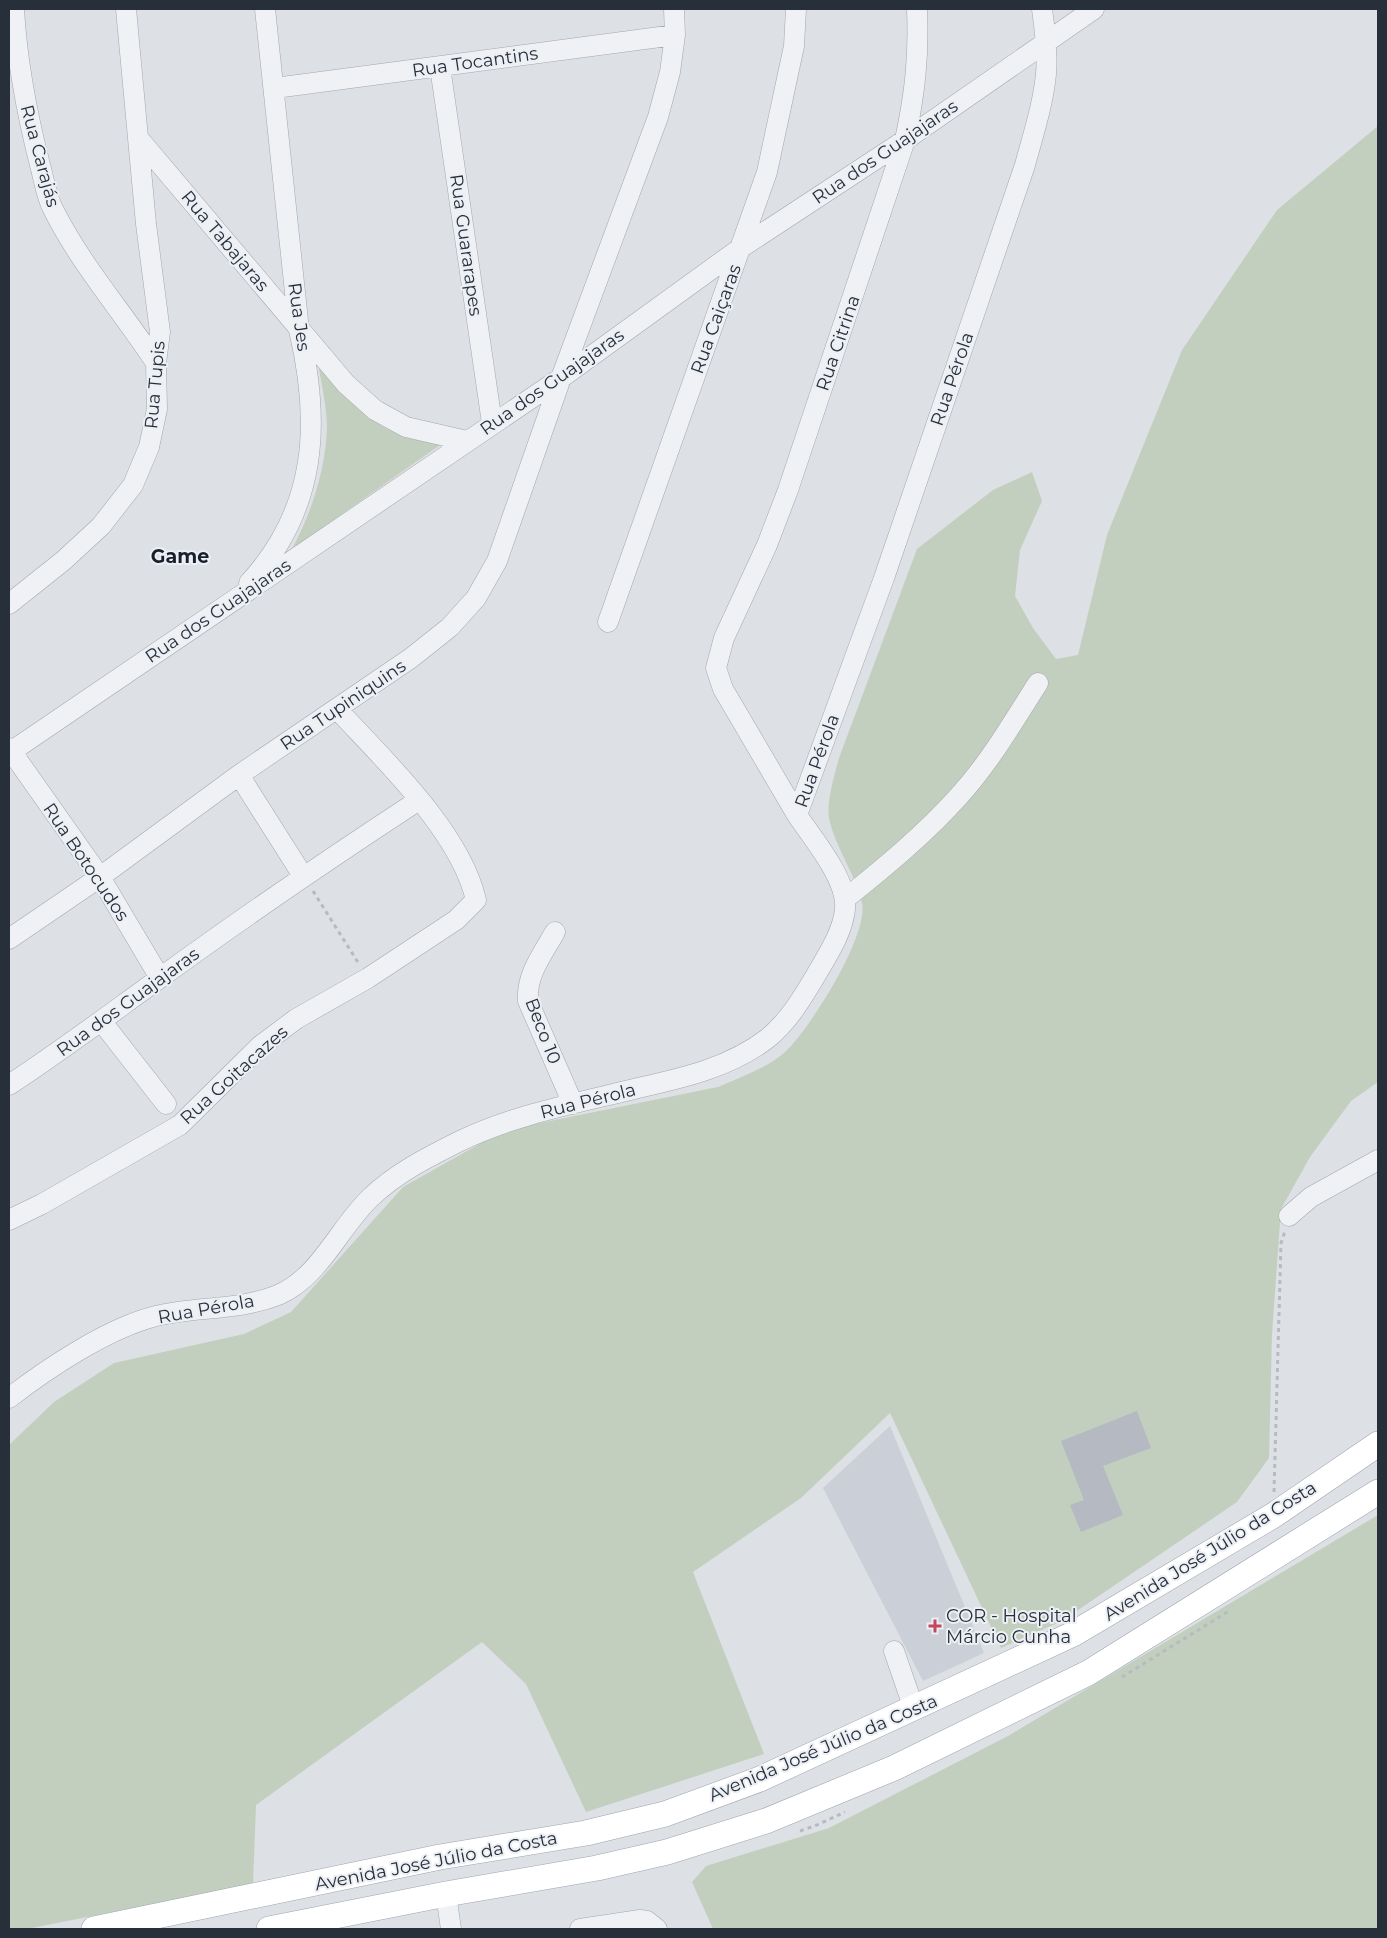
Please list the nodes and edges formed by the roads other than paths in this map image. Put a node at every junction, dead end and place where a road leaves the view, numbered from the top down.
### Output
1 (14, 9) edge
2 (126, 9) edge
3 (265, 9) edge
4 (674, 9) edge
5 (796, 9) edge
6 (916, 9) edge
7 (1042, 9) edge
8 (1094, 9) edge
9 (675, 35) junction
10 (1046, 41) junction
11 (440, 67) junction
12 (275, 88) junction
13 (139, 139) junction
14 (906, 140) junction
15 (742, 247) junction
16 (299, 330) junction
17 (156, 363) junction
18 (561, 378) junction
19 (492, 423) junction
20 (468, 441) junction
21 (231, 603) junction
22 (9, 604) edge
23 (608, 622) dead end
24 (1038, 683) dead end
25 (337, 709) junction
26 (9, 751) edge
27 (239, 775) junction
28 (419, 800) junction
29 (797, 815) junction
30 (303, 876) junction
31 (100, 877) junction
32 (845, 900) junction
33 (555, 932) dead end
34 (9, 939) edge
35 (160, 978) junction
36 (102, 1022) junction
37 (9, 1085) edge
38 (166, 1104) dead end
39 (573, 1104) junction
40 (1378, 1160) edge
41 (1289, 1216) road end
42 (9, 1220) edge
43 (9, 1398) edge
44 (1378, 1444) edge
45 (1378, 1492) edge
46 (894, 1651) dead end
47 (914, 1709) junction
48 (440, 1857) junction
49 (446, 1894) junction
50 (656, 1928) edge
51 (94, 1929) edge
52 (269, 1929) edge
53 (451, 1929) edge
54 (580, 1929) edge

1 - 17 street, Rua Carajás
2 - 13 street
3 - 12 street, Rua Jes
4 - 9 street, Rua Tupiniquins
5 - 15 street, Rua Caiçaras
6 - 14 street, Rua Citrina
7 - 10 street, Rua Pérola
8 - 10 street, Rua dos Guajajaras
9 - 11 street, Rua Tocantins
9 - 18 street, Rua Tupiniquins
10 - 14 street, Rua dos Guajajaras
10 - 29 street, Rua Pérola
11 - 12 street, Rua Tocantins
11 - 19 street, Rua Guararapes
12 - 16 street, Rua Jes
13 - 16 street, Rua Tabajaras
13 - 17 street, Rua Tupis
14 - 15 street, Rua dos Guajajaras
14 - 29 street, Rua Citrina
15 - 18 street, Rua dos Guajajaras
15 - 23 street, Rua Caiçaras
16 - 20 street, Rua Tabajaras
16 - 21 street, Rua Jes
17 - 22 street, Rua Tupis
18 - 19 street, Rua dos Guajajaras
18 - 25 street, Rua Tupiniquins
19 - 20 street, Rua dos Guajajaras
20 - 21 street, Rua dos Guajajaras
21 - 26 street, Rua dos Guajajaras
24 - 32 street
25 - 27 street, Rua Tupiniquins
25 - 28 street
26 - 31 street, Rua Botocudos
27 - 30 street
27 - 31 street, Rua Tupiniquins
28 - 30 street, Rua dos Guajajaras
28 - 42 street, Rua Goitacazes
29 - 32 street, Rua Pérola
30 - 35 street, Rua dos Guajajaras
31 - 34 street, Rua Tupiniquins
31 - 35 street, Rua Botocudos
32 - 39 street, Rua Pérola
33 - 39 street, Beco 10
35 - 36 street, Rua dos Guajajaras
36 - 37 street, Rua dos Guajajaras
36 - 38 street
39 - 43 street, Rua Pérola
40 - 41 street
44 - 47 main road, Avenida José Júlio da Costa
45 - 49 main road, Avenida José Júlio da Costa
46 - 47 street
47 - 48 main road, Avenida José Júlio da Costa
48 - 49 main road
48 - 51 main road, Avenida José Júlio da Costa
49 - 52 main road, Avenida José Júlio da Costa
49 - 53 street
50 - 54 street

